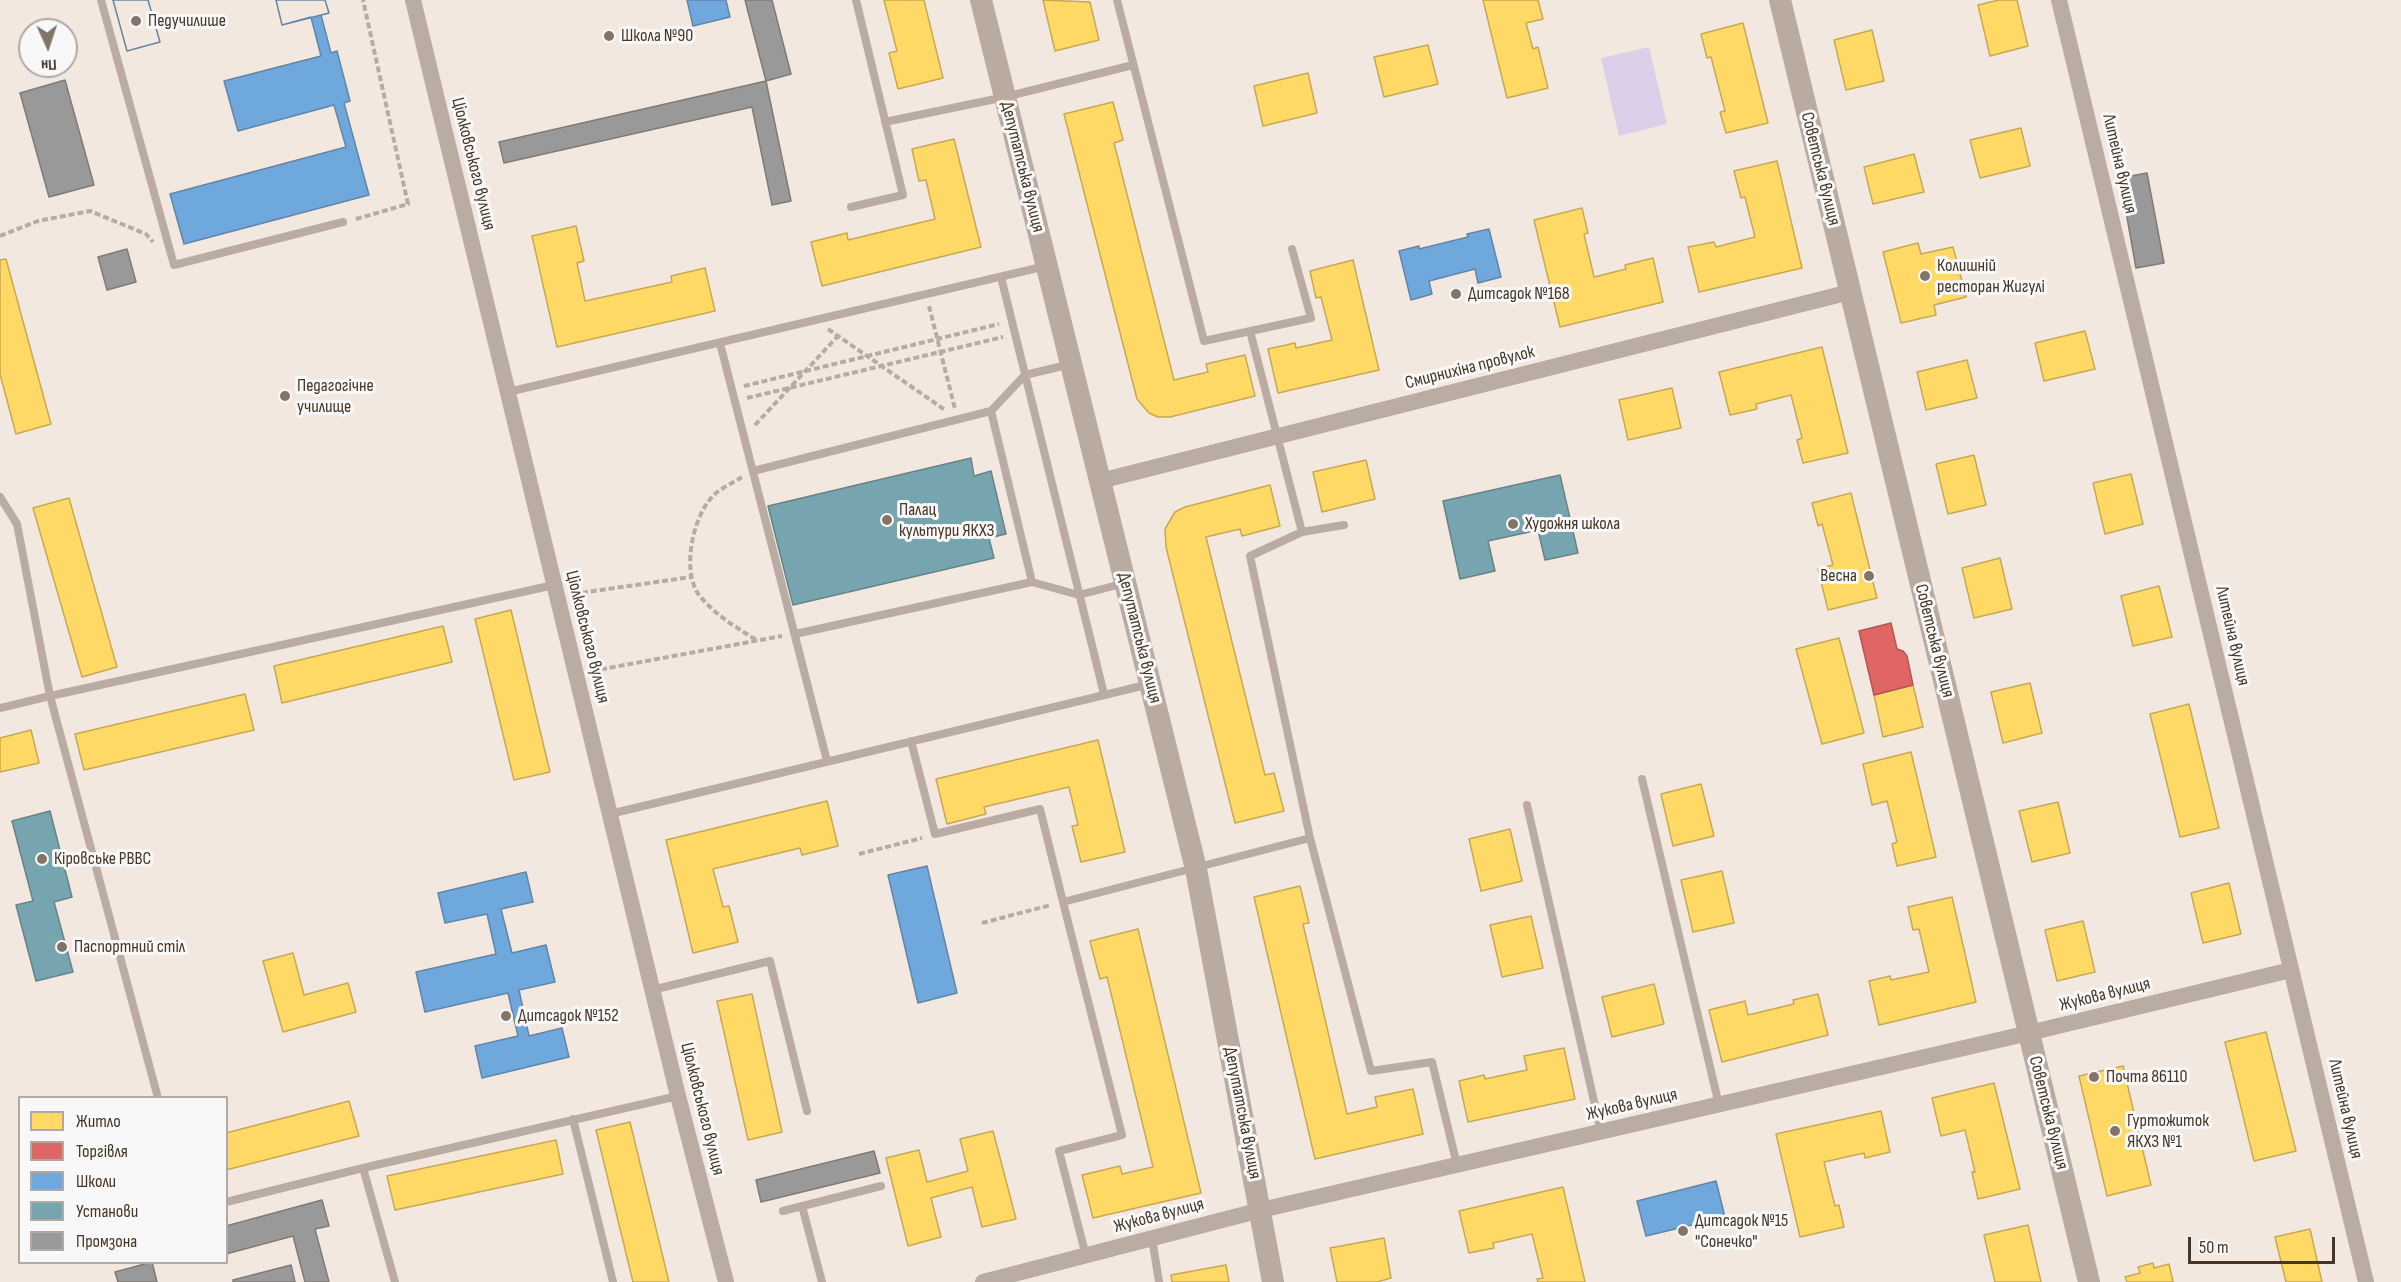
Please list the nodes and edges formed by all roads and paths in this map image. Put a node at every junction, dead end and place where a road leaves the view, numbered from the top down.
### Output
1 (100, 0) edge
2 (363, 0) edge
3 (413, 0) edge
4 (856, 0) edge
5 (981, 0) edge
6 (1117, 0) edge
7 (1780, 0) edge
8 (2059, 0) edge
9 (1133, 65) junction
10 (1005, 97) junction
11 (885, 122) junction
12 (851, 207) dead end
13 (343, 222) joint
14 (0, 236) edge
15 (1292, 249) dead end
16 (174, 265) junction
17 (1047, 266) junction
18 (1001, 277) junction
19 (1850, 292) junction
20 (926, 295) junction
21 (815, 321) junction
22 (1012, 321) junction
23 (1250, 331) junction
24 (1015, 334) junction
25 (838, 336) junction
26 (937, 339) junction
27 (720, 342) junction
28 (941, 352) junction
29 (867, 356) junction
30 (1071, 364) junction
31 (881, 366) junction
32 (805, 372) junction
33 (1025, 375) junction
34 (789, 388) junction
35 (732, 390) junction
36 (508, 392) junction
37 (735, 401) junction
38 (991, 411) junction
39 (958, 419) junction
40 (744, 437) junction
41 (1277, 437) junction
42 (753, 471) junction
43 (1100, 481) junction
44 (0, 497) edge
45 (1344, 525) dead end
46 (1302, 532) junction
47 (691, 577) junction
48 (1032, 582) junction
49 (1125, 583) junction
50 (556, 591) junction
51 (1079, 595) junction
52 (795, 634) junction
53 (758, 641) junction
54 (576, 674) junction
55 (1150, 684) junction
56 (1104, 694) junction
57 (50, 696) junction
58 (0, 708) edge
59 (911, 741) junction
60 (827, 761) junction
61 (1642, 779) dead end
62 (1527, 805) dead end
63 (610, 814) junction
64 (935, 834) junction
65 (1310, 838) junction
66 (859, 854) dead end
67 (1196, 869) junction
68 (1063, 902) junction
69 (982, 923) dead end
70 (2292, 970) junction
71 (652, 990) junction
72 (2029, 1033) junction
73 (157, 1096) edge
74 (678, 1096) junction
75 (1719, 1105) junction
76 (807, 1111) dead end
77 (573, 1119) junction
78 (1601, 1132) junction
79 (1456, 1165) junction
80 (363, 1168) junction
81 (881, 1186) dead end
82 (228, 1202) edge
83 (802, 1206) junction
84 (1261, 1210) junction
85 (783, 1211) dead end
86 (1152, 1238) junction
87 (1086, 1256) junction
88 (395, 1282) edge
89 (613, 1282) edge
90 (726, 1282) edge
91 (822, 1282) edge
92 (986, 1282) edge
93 (1159, 1282) edge
94 (1273, 1282) edge
95 (2089, 1282) edge
96 (2366, 1282) edge

1 - 16 lane
2 - 13 path
3 - 36 street, Ціолковського вулиця
4 - 11 lane
5 - 10 street, Депутатська вулиця
6 - 9 lane
7 - 19 street, Советська вулиця
8 - 70 street, Литейна вулиця
9 - 10 lane
9 - 23 lane
10 - 11 lane
10 - 17 street, Депутатська вулиця
11 - 12 lane
13 - 16 lane
14 - 16 path
15 - 23 lane
17 - 18 lane
17 - 30 street, Депутатська вулиця
18 - 20 lane
18 - 22 lane
19 - 41 street, Смирнихіна провулок
19 - 72 street, Советська вулиця
20 - 21 lane
20 - 26 path
21 - 25 path
21 - 27 lane
22 - 24 lane
22 - 26 path
23 - 41 lane
24 - 28 path
24 - 33 lane
25 - 29 path
25 - 32 path
26 - 28 path
26 - 29 path
27 - 35 lane
27 - 36 lane
28 - 31 path
28 - 39 path
29 - 31 path
29 - 32 path
30 - 33 lane
30 - 43 street, Депутатська вулиця
31 - 34 path
31 - 39 path
32 - 34 path
32 - 35 path
33 - 38 lane
33 - 51 lane
34 - 37 path
34 - 40 path
35 - 37 lane
36 - 50 street, Ціолковського вулиця
37 - 40 lane
38 - 39 lane
38 - 48 lane
39 - 42 lane
40 - 42 lane
41 - 43 street, Смирнихіна провулок
41 - 46 lane
42 - 47 path
42 - 52 lane
43 - 49 street, Депутатська вулиця
44 - 57 lane
45 - 46 lane
46 - 65 lane
47 - 50 path
47 - 53 path
48 - 51 lane
48 - 52 lane
49 - 51 lane
49 - 55 street, Депутатська вулиця
50 - 54 street, Ціолковського вулиця
50 - 57 lane
51 - 56 lane
52 - 53 path
52 - 60 lane
53 - 54 path
54 - 63 street, Ціолковського вулиця
55 - 56 lane
55 - 67 street, Депутатська вулиця
56 - 59 lane
57 - 58 lane
57 - 73 lane
59 - 60 lane
59 - 64 lane
60 - 63 lane
61 - 75 lane
62 - 78 lane
63 - 71 street, Ціолковського вулиця
64 - 66 path
64 - 68 lane
65 - 67 lane
65 - 79 lane
67 - 68 lane
67 - 84 street, Депутатська вулиця
68 - 69 path
68 - 87 lane
70 - 72 street, Жукова вулиця
70 - 96 street, Литейна вулиця
71 - 74 street, Ціолковського вулиця
71 - 76 lane
72 - 75 street, Жукова вулиця
72 - 95 street, Советська вулиця
74 - 77 lane
74 - 90 street, Ціолковського вулиця
75 - 78 street, Жукова вулиця
77 - 80 lane
77 - 89 lane
78 - 79 street, Жукова вулиця
79 - 84 street, Жукова вулиця
80 - 82 lane
80 - 88 lane
81 - 83 lane
83 - 85 lane
83 - 91 lane
84 - 86 street, Жукова вулиця
84 - 94 street, Депутатська вулиця
86 - 87 street, Жукова вулиця
86 - 93 lane
87 - 92 street, Жукова вулиця

